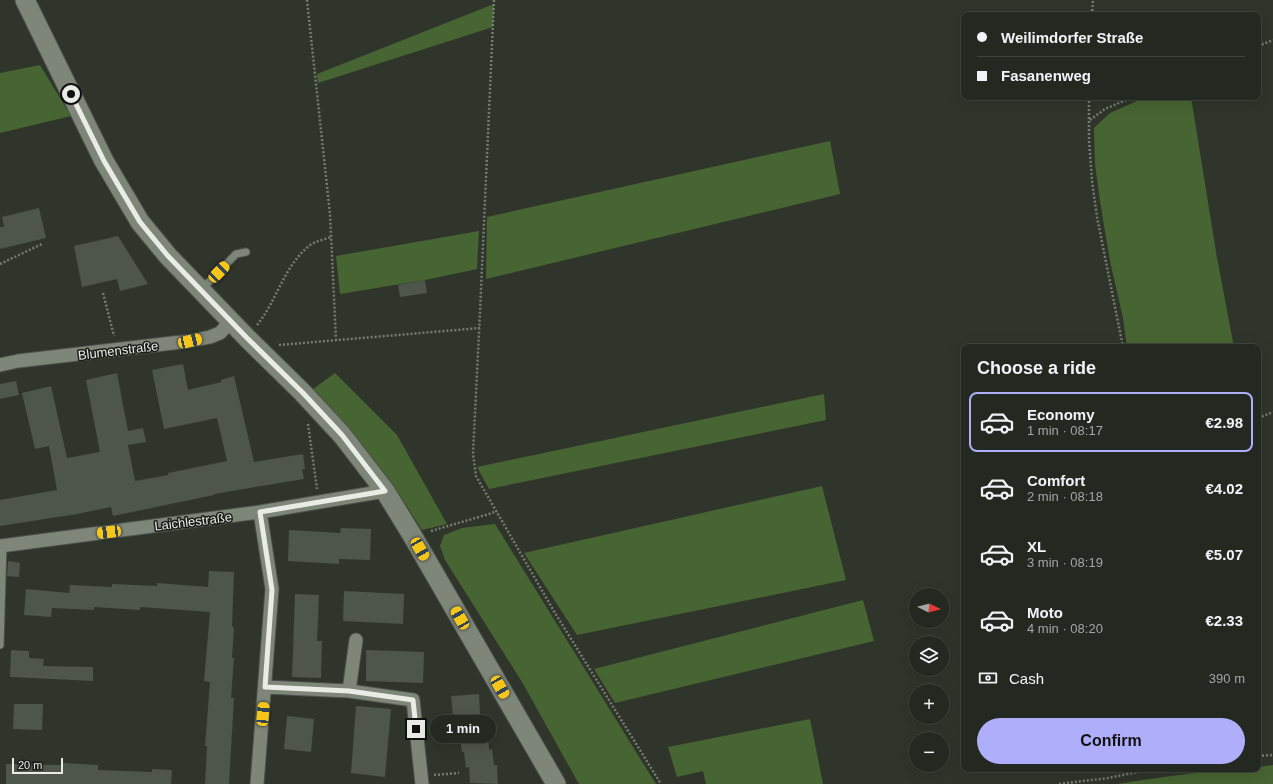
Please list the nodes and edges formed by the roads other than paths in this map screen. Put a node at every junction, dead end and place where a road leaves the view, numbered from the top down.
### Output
1 (24, 0) edge
2 (246, 252) dead end
3 (201, 290) junction
4 (231, 321) junction
5 (0, 365) edge
6 (385, 491) junction
7 (260, 512) junction
8 (2, 546) edge
9 (356, 640) dead end
10 (0, 645) edge
11 (265, 687) junction
12 (349, 691) junction
13 (422, 780) edge
14 (257, 784) edge
15 (556, 784) edge

1 - 3 main road
2 - 3 lane
3 - 4 main road
4 - 5 street, Blumenstraße
4 - 6 main road
6 - 7 street, Laichlestraße
6 - 15 main road
7 - 8 street, Laichlestraße
7 - 11 street
8 - 10 lane
9 - 12 street
11 - 12 street
11 - 14 street
12 - 13 street

